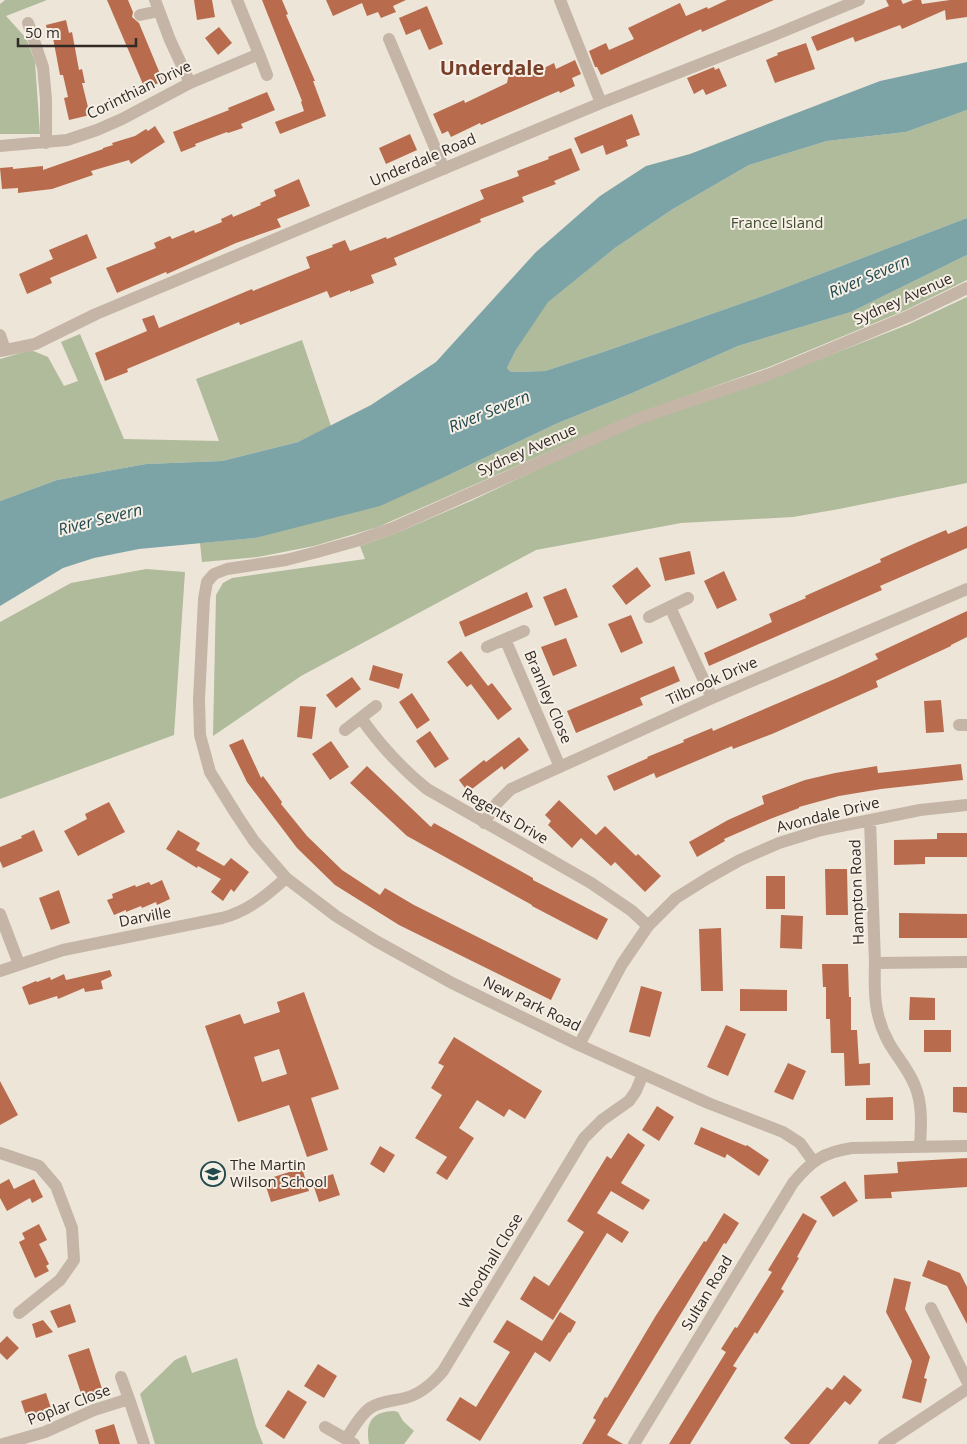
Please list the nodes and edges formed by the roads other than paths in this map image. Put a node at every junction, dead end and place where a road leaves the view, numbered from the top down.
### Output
1 (237, 0) edge
2 (560, 0) edge
3 (859, 0) edge
4 (157, 6) edge
5 (140, 15) dead end
6 (28, 23) dead end
7 (389, 39) dead end
8 (259, 54) junction
9 (267, 75) dead end
10 (190, 83) junction
11 (601, 103) junction
12 (46, 143) junction
13 (0, 146) edge
14 (444, 169) junction
15 (967, 288) edge
16 (0, 335) edge
17 (2, 350) edge
18 (967, 589) edge
19 (688, 598) dead end
20 (670, 607) junction
21 (649, 617) dead end
22 (524, 631) dead end
23 (505, 639) junction
24 (487, 647) dead end
25 (712, 698) junction
26 (199, 700) joint
27 (376, 706) dead end
28 (361, 718) junction
29 (344, 730) dead end
30 (560, 767) junction
31 (967, 805) edge
32 (870, 820) junction
33 (484, 823) junction
34 (286, 878) junction
35 (0, 914) edge
36 (648, 926) junction
37 (967, 962) edge
38 (875, 963) junction
39 (19, 964) junction
40 (0, 971) edge
41 (579, 1044) junction
42 (643, 1074) junction
43 (967, 1146) edge
44 (920, 1147) junction
45 (0, 1153) edge
46 (813, 1161) junction
47 (931, 1308) dead end
48 (19, 1313) dead end
49 (121, 1376) dead end
50 (967, 1381) edge
51 (967, 1389) edge
52 (129, 1399) junction
53 (325, 1426) dead end
54 (350, 1442) edge
55 (3, 1444) edge
56 (144, 1444) edge
57 (634, 1444) edge
58 (884, 1444) edge

1 - 8 street
2 - 11 street
3 - 11 street, Underdale Road
4 - 5 street
4 - 10 street
6 - 12 street
7 - 14 street
8 - 9 street
8 - 10 street, Corinthian Drive
10 - 12 street, Corinthian Drive
11 - 14 street, Underdale Road
12 - 13 street, Corinthian Drive
14 - 17 street, Underdale Road
15 - 26 street, Sydney Avenue
16 - 17 street
18 - 25 street, Tilbrook Drive
19 - 20 street
20 - 21 street
20 - 25 street
22 - 23 street, Bramley Close
23 - 24 street, Bramley Close
23 - 30 street, Bramley Close
25 - 30 street, Tilbrook Drive
26 - 34 street, New Park Road
27 - 28 street
28 - 29 street
28 - 33 street, Regents Drive
30 - 33 street, Tilbrook Drive
31 - 32 street, Avondale Drive
32 - 36 street, Avondale Drive
32 - 38 street, Hampton Road
33 - 36 street, Regents Drive
34 - 39 street, Darville
34 - 41 street, New Park Road
35 - 39 street
36 - 41 street, Avondale Drive
37 - 38 street
38 - 44 street, Hampton Road
39 - 40 street, Darville
41 - 42 street, New Park Road
42 - 46 street, New Park Road
42 - 54 street, Woodhall Close
43 - 44 street
44 - 46 street
45 - 48 street
46 - 57 street, Sultan Road
47 - 50 street
49 - 52 street
51 - 58 street
52 - 55 street, Poplar Close
52 - 56 street, Poplar Close
53 - 54 street, Woodhall Close

